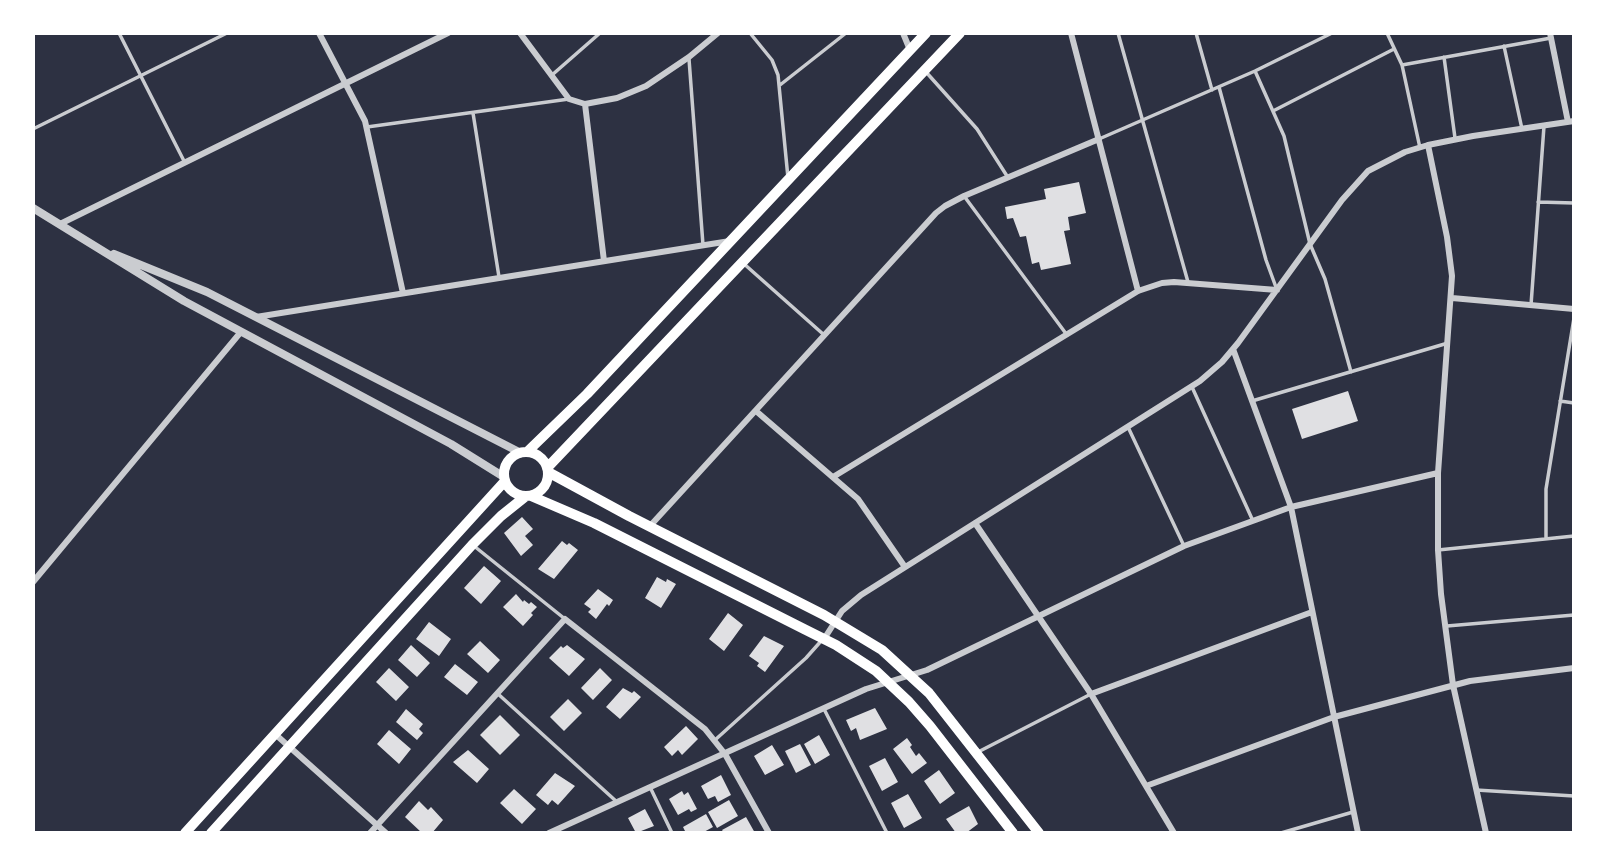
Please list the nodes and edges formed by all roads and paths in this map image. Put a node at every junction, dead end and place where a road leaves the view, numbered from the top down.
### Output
1 (118, 33) edge
2 (227, 33) edge
3 (319, 33) edge
4 (448, 33) edge
5 (520, 33) edge
6 (600, 33) edge
7 (718, 33) edge
8 (750, 33) edge
9 (846, 33) edge
10 (903, 33) edge
11 (926, 33) edge
12 (960, 33) edge
13 (1071, 33) edge
14 (1118, 33) edge
15 (1196, 33) edge
16 (1332, 33) edge
17 (1387, 33) edge
18 (1550, 36) edge
19 (1504, 47) junction
20 (1394, 48) junction
21 (910, 50) junction
22 (689, 57) junction
23 (1444, 57) junction
24 (1402, 65) junction
25 (925, 71) junction
26 (1255, 71) junction
27 (551, 75) junction
28 (140, 76) junction
29 (346, 84) junction
30 (780, 85) junction
31 (1219, 87) junction
32 (1212, 90) junction
33 (569, 99) junction
34 (585, 104) junction
35 (1273, 111) junction
36 (473, 113) junction
37 (1142, 120) junction
38 (1571, 122) edge
39 (1544, 126) junction
40 (367, 127) junction
41 (33, 129) edge
42 (1522, 129) junction
43 (1099, 139) junction
44 (1456, 140) junction
45 (1428, 145) junction
46 (1420, 148) junction
47 (185, 163) junction
48 (1008, 178) junction
49 (788, 180) junction
50 (964, 196) junction
51 (1538, 202) junction
52 (1574, 203) edge
53 (33, 208) edge
54 (60, 225) junction
55 (732, 240) junction
56 (1310, 244) junction
57 (703, 245) junction
58 (101, 249) junction
59 (604, 261) junction
60 (743, 263) junction
61 (499, 278) junction
62 (1188, 282) junction
63 (1277, 290) junction
64 (1138, 291) junction
65 (403, 293) junction
66 (1451, 298) junction
67 (1531, 305) junction
68 (1574, 309) edge
69 (255, 317) junction
70 (1574, 318) edge
71 (240, 333) junction
72 (825, 335) junction
73 (1067, 335) junction
74 (1448, 343) junction
75 (1233, 349) junction
76 (1351, 372) junction
77 (1192, 387) junction
78 (1252, 401) junction
79 (1560, 401) junction
80 (1574, 403) edge
81 (756, 411) junction
82 (1128, 427) junction
83 (524, 453) junction
84 (548, 470) junction
85 (1438, 473) junction
86 (833, 477) junction
87 (505, 479) junction
88 (528, 496) junction
89 (1291, 507) junction
90 (1253, 521) junction
91 (975, 523) junction
92 (650, 526) junction
93 (1574, 536) edge
94 (1546, 539) junction
95 (472, 545) junction
96 (1184, 546) junction
97 (1438, 550) junction
98 (905, 567) junction
99 (33, 582) edge
100 (1312, 612) junction
101 (1037, 615) junction
102 (1574, 615) edge
103 (565, 619) junction
104 (835, 621) junction
105 (1445, 626) junction
106 (824, 639) junction
107 (1574, 668) edge
108 (911, 675) junction
109 (888, 681) junction
110 (1453, 685) junction
111 (497, 693) junction
112 (1091, 694) junction
113 (824, 709) junction
114 (1334, 717) junction
115 (275, 734) junction
116 (715, 740) junction
117 (289, 747) junction
118 (977, 753) junction
119 (725, 754) junction
120 (1146, 786) junction
121 (650, 787) junction
122 (1476, 790) junction
123 (1574, 796) edge
124 (617, 802) junction
125 (1354, 812) junction
126 (376, 825) junction
127 (560, 830) edge
128 (186, 833) edge
129 (211, 833) edge
130 (370, 833) edge
131 (386, 833) edge
132 (549, 833) edge
133 (673, 833) edge
134 (769, 833) edge
135 (887, 833) edge
136 (1013, 833) edge
137 (1040, 833) edge
138 (1174, 833) edge
139 (1281, 833) edge
140 (1358, 833) edge
141 (1486, 833) edge

1 - 28 lane
2 - 28 lane
3 - 29 street
4 - 29 street
5 - 27 street
6 - 27 lane
7 - 22 street
8 - 30 lane
9 - 30 lane
10 - 21 street
11 - 21 main road
12 - 25 main road
13 - 43 street
14 - 37 lane
15 - 32 lane
16 - 26 lane
17 - 20 lane
18 - 19 lane
18 - 38 street
19 - 23 lane
19 - 42 lane
20 - 24 lane
20 - 35 lane
21 - 49 main road
22 - 34 street
22 - 57 lane
23 - 24 lane
23 - 44 lane
24 - 46 lane
25 - 48 lane
25 - 60 main road
26 - 31 lane
26 - 35 lane
27 - 33 street
28 - 41 lane
28 - 47 lane
29 - 40 street
29 - 47 street
30 - 49 lane
31 - 32 lane
31 - 63 lane
32 - 37 lane
33 - 34 street
33 - 36 lane
34 - 59 street
35 - 56 lane
36 - 40 lane
36 - 61 lane
37 - 43 lane
37 - 62 lane
38 - 39 street
39 - 42 street
39 - 51 lane
40 - 65 street
42 - 44 street
43 - 48 street
43 - 64 street
44 - 45 street
45 - 46 street
45 - 66 street
46 - 56 street
47 - 54 street
48 - 50 street
49 - 55 main road
50 - 72 street
50 - 73 lane
51 - 52 lane
51 - 67 lane
53 - 54 street
54 - 58 street
55 - 57 street
55 - 83 main road
56 - 63 street
56 - 76 lane
57 - 59 street
58 - 69 street
58 - 71 street
59 - 61 street
60 - 72 lane
60 - 84 main road
61 - 65 street
62 - 63 street
62 - 64 street
63 - 75 street
64 - 73 street
65 - 69 street
66 - 67 street
66 - 74 street
67 - 68 street
69 - 83 street
70 - 79 lane
71 - 87 street
71 - 99 street
72 - 81 street
73 - 86 street
74 - 76 lane
74 - 85 street
75 - 77 street
75 - 78 street
76 - 78 lane
77 - 82 street
77 - 90 lane
78 - 89 street
79 - 80 lane
79 - 94 lane
81 - 86 street
81 - 92 street
82 - 91 street
82 - 96 lane
83 - 84 main road
83 - 87 main road
84 - 88 main road
84 - 92 main road
85 - 89 street
85 - 97 street
86 - 98 street
87 - 88 main road
87 - 115 main road
88 - 95 main road
88 - 106 main road
89 - 90 street
89 - 100 street
90 - 96 street
91 - 98 street
91 - 101 street
92 - 104 main road
93 - 94 lane
94 - 97 lane
95 - 103 lane
95 - 117 main road
96 - 101 street
97 - 105 street
98 - 104 street
100 - 112 street
100 - 114 street
101 - 108 street
101 - 112 street
102 - 105 lane
103 - 111 street
103 - 116 street
104 - 106 street
104 - 108 main road
105 - 110 street
106 - 109 main road
106 - 116 lane
107 - 110 street
108 - 109 street
108 - 118 main road
109 - 113 street
109 - 136 main road
110 - 114 street
110 - 122 street
111 - 124 lane
111 - 126 street
112 - 118 lane
112 - 120 street
113 - 119 street
113 - 135 lane
114 - 120 street
114 - 125 street
115 - 117 street
115 - 128 main road
116 - 119 street
117 - 126 street
117 - 129 main road
118 - 137 main road
119 - 121 street
119 - 134 street
120 - 138 street
121 - 124 street
121 - 133 lane
122 - 123 lane
122 - 141 street
124 - 127 street
125 - 139 lane
125 - 140 street
126 - 130 street
126 - 131 street
127 - 132 street

